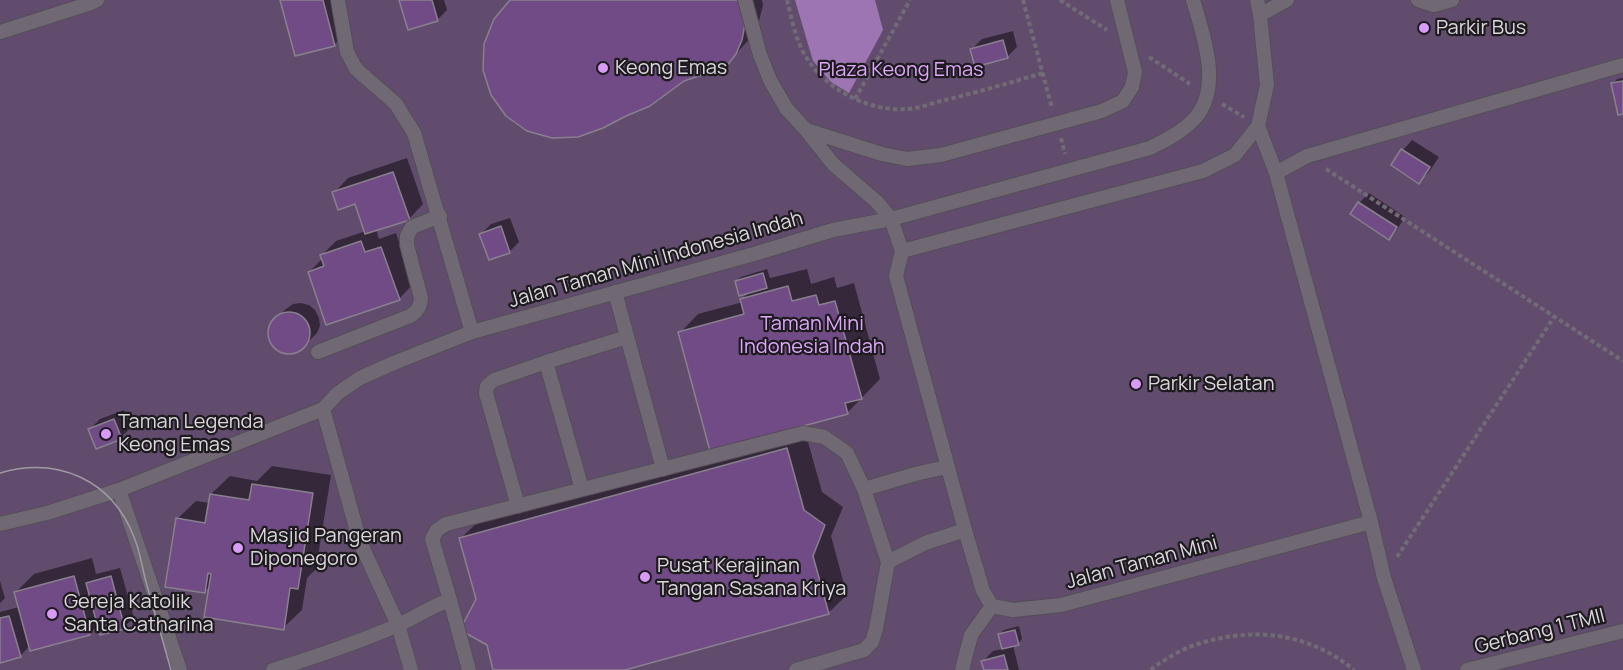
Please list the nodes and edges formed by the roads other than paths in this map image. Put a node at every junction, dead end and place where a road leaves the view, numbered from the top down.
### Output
1 (97, 0) edge
2 (338, 0) edge
3 (745, 0) edge
4 (1117, 0) edge
5 (1193, 0) edge
6 (1257, 0) edge
7 (1287, 0) edge
8 (1418, 0) edge
9 (1452, 0) edge
10 (1260, 15) junction
11 (0, 32) edge
12 (1623, 65) edge
13 (1258, 126) junction
14 (806, 130) junction
15 (1276, 173) junction
16 (440, 216) junction
17 (891, 219) junction
18 (902, 251) junction
19 (615, 292) junction
20 (472, 332) junction
21 (627, 337) junction
22 (318, 352) dead end
23 (546, 362) junction
24 (323, 410) junction
25 (947, 467) junction
26 (663, 469) junction
27 (582, 489) junction
28 (864, 489) junction
29 (119, 490) junction
30 (518, 506) junction
31 (1371, 522) junction
32 (0, 524) edge
33 (965, 530) junction
34 (888, 562) junction
35 (450, 600) junction
36 (992, 606) junction
37 (398, 625) junction
38 (1623, 632) edge
39 (180, 670) edge
40 (273, 670) edge
41 (411, 670) edge
42 (469, 670) edge
43 (796, 670) edge
44 (962, 670) edge
45 (1414, 670) edge
46 (1467, 670) edge

1 - 11 lane
2 - 16 lane
3 - 14 lane
4 - 14 lane
5 - 17 lane, Jalan Taman Mini Indonesia Indah
6 - 10 lane
7 - 10 lane
8 - 9 lane
10 - 13 lane
12 - 15 lane
13 - 15 lane
13 - 18 lane
14 - 17 lane
15 - 31 lane
16 - 20 lane
16 - 22 lane
17 - 18 lane
17 - 19 lane, Jalan Taman Mini Indonesia Indah
18 - 25 lane
19 - 20 lane, Jalan Taman Mini Indonesia Indah
19 - 21 lane
20 - 24 lane, Jalan Taman Mini Indonesia Indah
21 - 23 lane
21 - 26 lane
23 - 27 lane
23 - 30 lane
24 - 29 lane, Jalan Taman Mini Indonesia Indah
24 - 37 lane
25 - 28 lane
25 - 33 lane
26 - 27 lane
26 - 28 lane
27 - 30 lane
28 - 34 lane
29 - 32 lane
29 - 39 lane
30 - 35 lane
31 - 36 lane, Jalan Taman Mini
31 - 45 lane
33 - 34 lane
33 - 36 lane
34 - 43 lane
35 - 37 lane
35 - 42 lane
36 - 44 lane
37 - 40 lane
37 - 41 lane
38 - 46 lane, Gerbang 1 TMII

